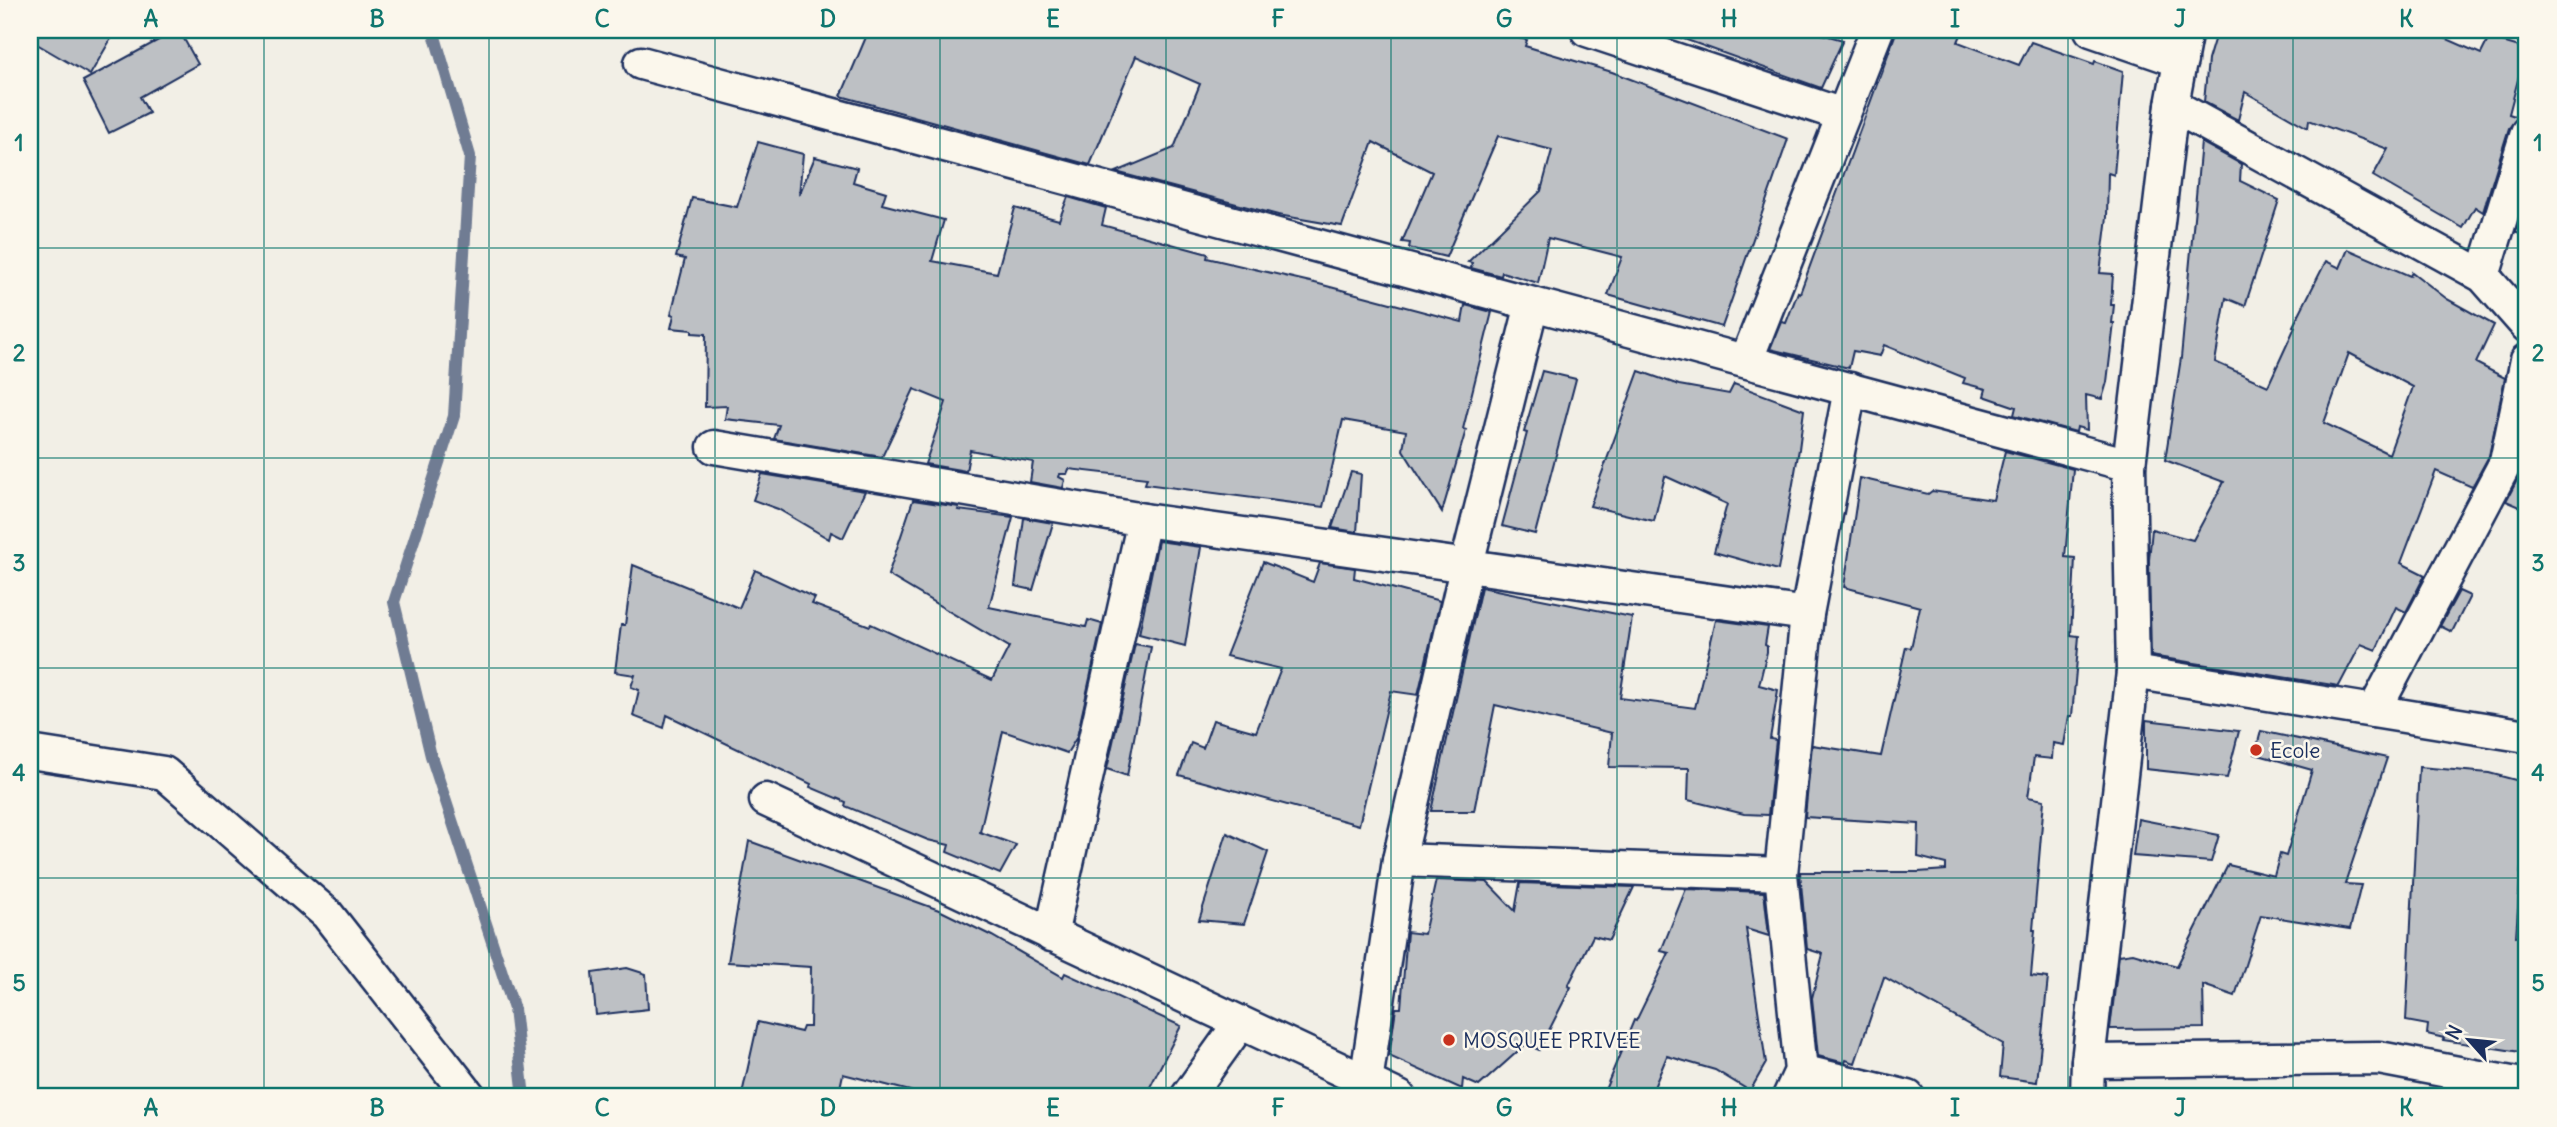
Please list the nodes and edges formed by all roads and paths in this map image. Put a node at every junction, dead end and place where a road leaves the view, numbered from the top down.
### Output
1 (1587, 30) edge
2 (1877, 30) edge
3 (2091, 30) edge
4 (2186, 30) edge
5 (2181, 61) junction
6 (641, 63) dead end
7 (2172, 105) junction
8 (1843, 115) junction
9 (2527, 133) edge
10 (2483, 276) junction
11 (1532, 304) junction
12 (2527, 326) edge
13 (2527, 360) edge
14 (1746, 361) junction
15 (1850, 389) junction
16 (714, 447) dead end
17 (2129, 465) junction
18 (1144, 520) junction
19 (1467, 564) junction
20 (1807, 614) junction
21 (2133, 672) junction
22 (2374, 711) junction
23 (2527, 736) edge
24 (30, 751) edge
25 (766, 800) dead end
26 (1399, 860) junction
27 (1781, 874) junction
28 (1051, 934) junction
29 (1240, 1023) junction
30 (2088, 1061) junction
31 (1366, 1082) junction
32 (1795, 1084) edge
33 (2527, 1086) edge
34 (470, 1097) edge
35 (1187, 1097) edge
36 (1399, 1097) edge
37 (1908, 1097) edge
38 (2087, 1097) edge

1 - 8 street
2 - 8 street
3 - 5 street
4 - 5 street
5 - 7 street
6 - 11 street
7 - 10 street
7 - 17 street
8 - 14 street
9 - 10 street
10 - 12 street
11 - 14 street
11 - 19 street
13 - 22 street
14 - 15 street
15 - 17 street
15 - 20 street
16 - 18 street
17 - 21 street
18 - 19 street
18 - 28 street
19 - 20 street
19 - 26 street
20 - 27 street
21 - 22 street
21 - 30 street
22 - 23 street
24 - 34 street
25 - 28 street
26 - 27 street
26 - 31 street
27 - 32 street
28 - 29 street
29 - 31 street
29 - 35 street
30 - 33 street
30 - 38 street
31 - 36 street
32 - 37 street

